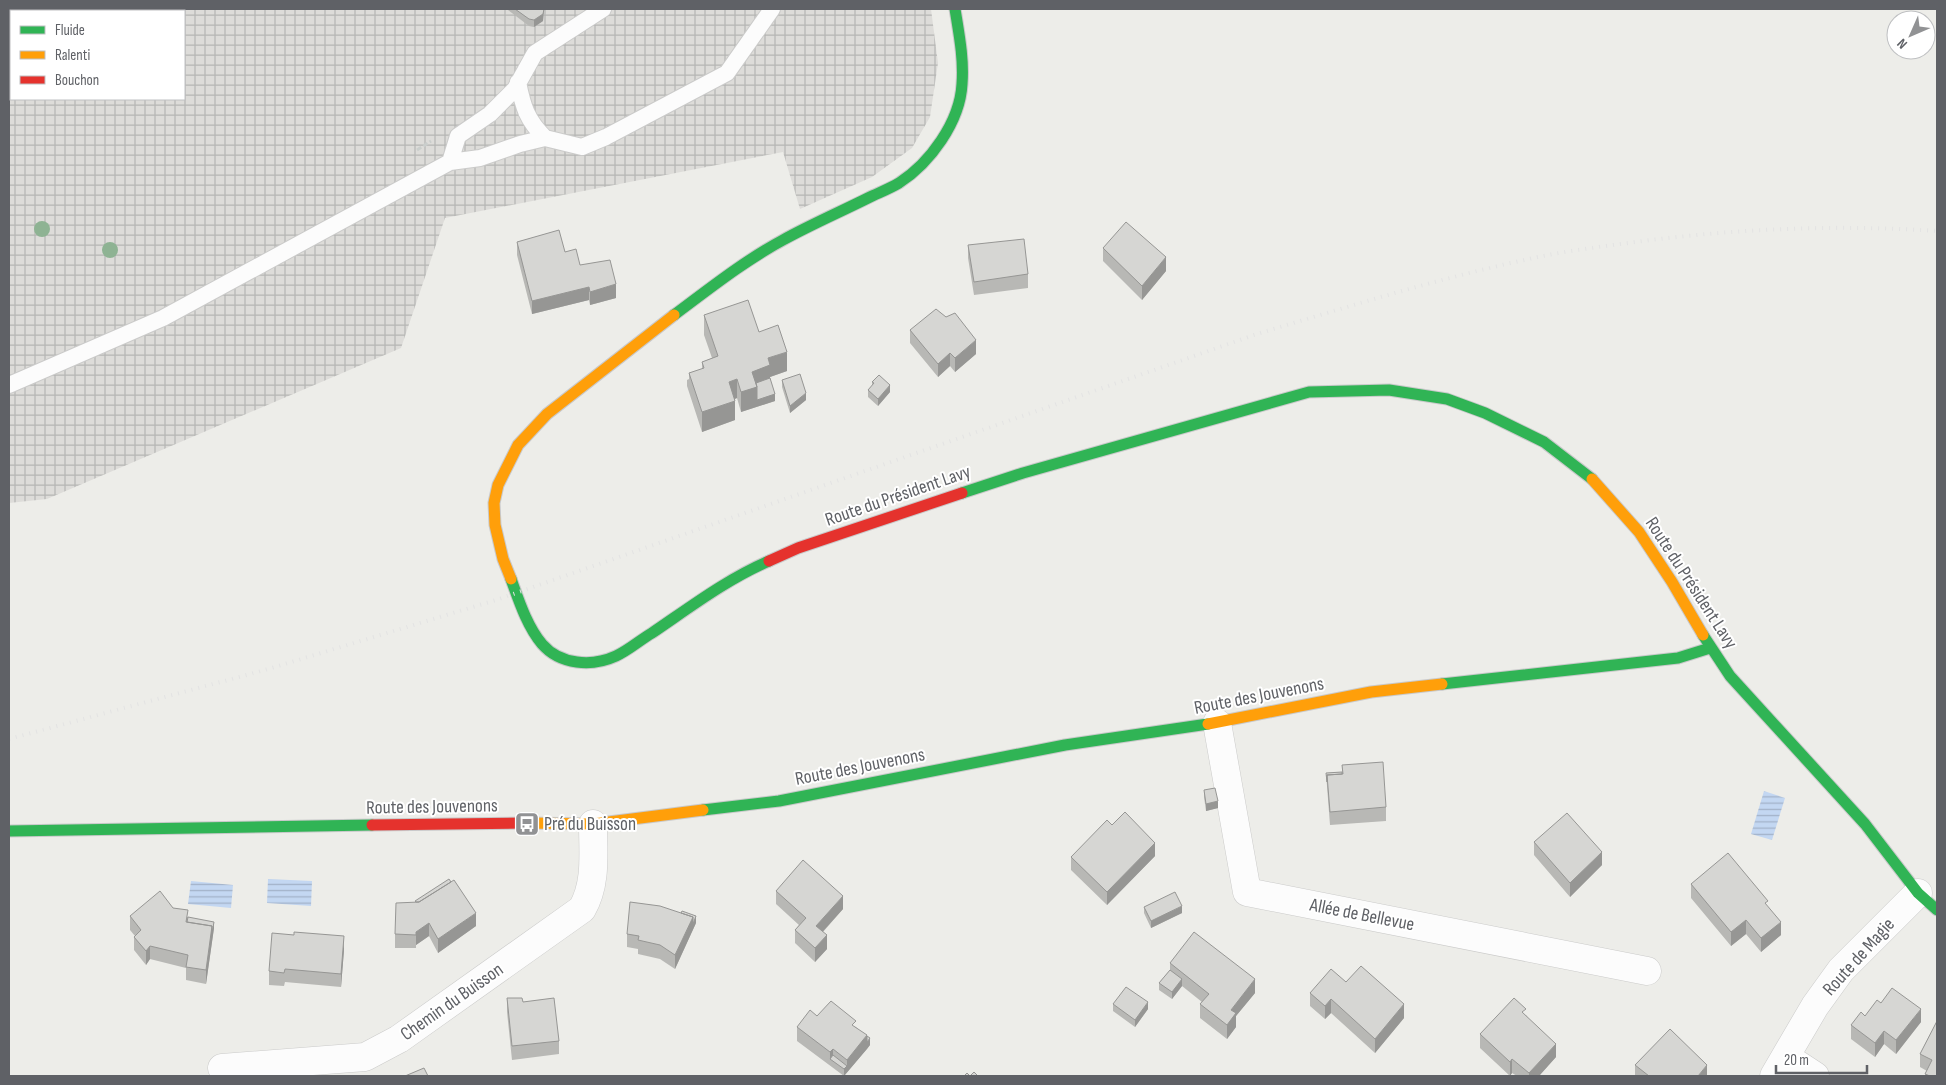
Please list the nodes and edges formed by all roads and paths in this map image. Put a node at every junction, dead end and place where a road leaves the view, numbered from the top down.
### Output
1 (603, 9) edge
2 (955, 9) edge
3 (767, 12) edge
4 (518, 82) junction
5 (545, 138) junction
6 (450, 162) junction
7 (9, 385) edge
8 (1710, 648) junction
9 (1217, 723) junction
10 (593, 824) junction
11 (9, 831) edge
12 (1928, 901) edge
13 (1647, 971) dead end
14 (1780, 1067) edge
15 (222, 1068) dead end
16 (1815, 1076) edge

1 - 4 lane
2 - 8 street, Route du Président Lavy
3 - 5 lane
4 - 5 lane
4 - 6 lane
5 - 6 lane
6 - 7 lane
8 - 9 street, Route des Jouvenons
8 - 12 street, Route du Président Lavy
9 - 10 street, Route des Jouvenons
9 - 13 street, Allée de Bellevue
10 - 11 street, Route des Jouvenons
10 - 15 street, Chemin du Buisson
12 - 14 street, Route de Magie
14 - 16 street

